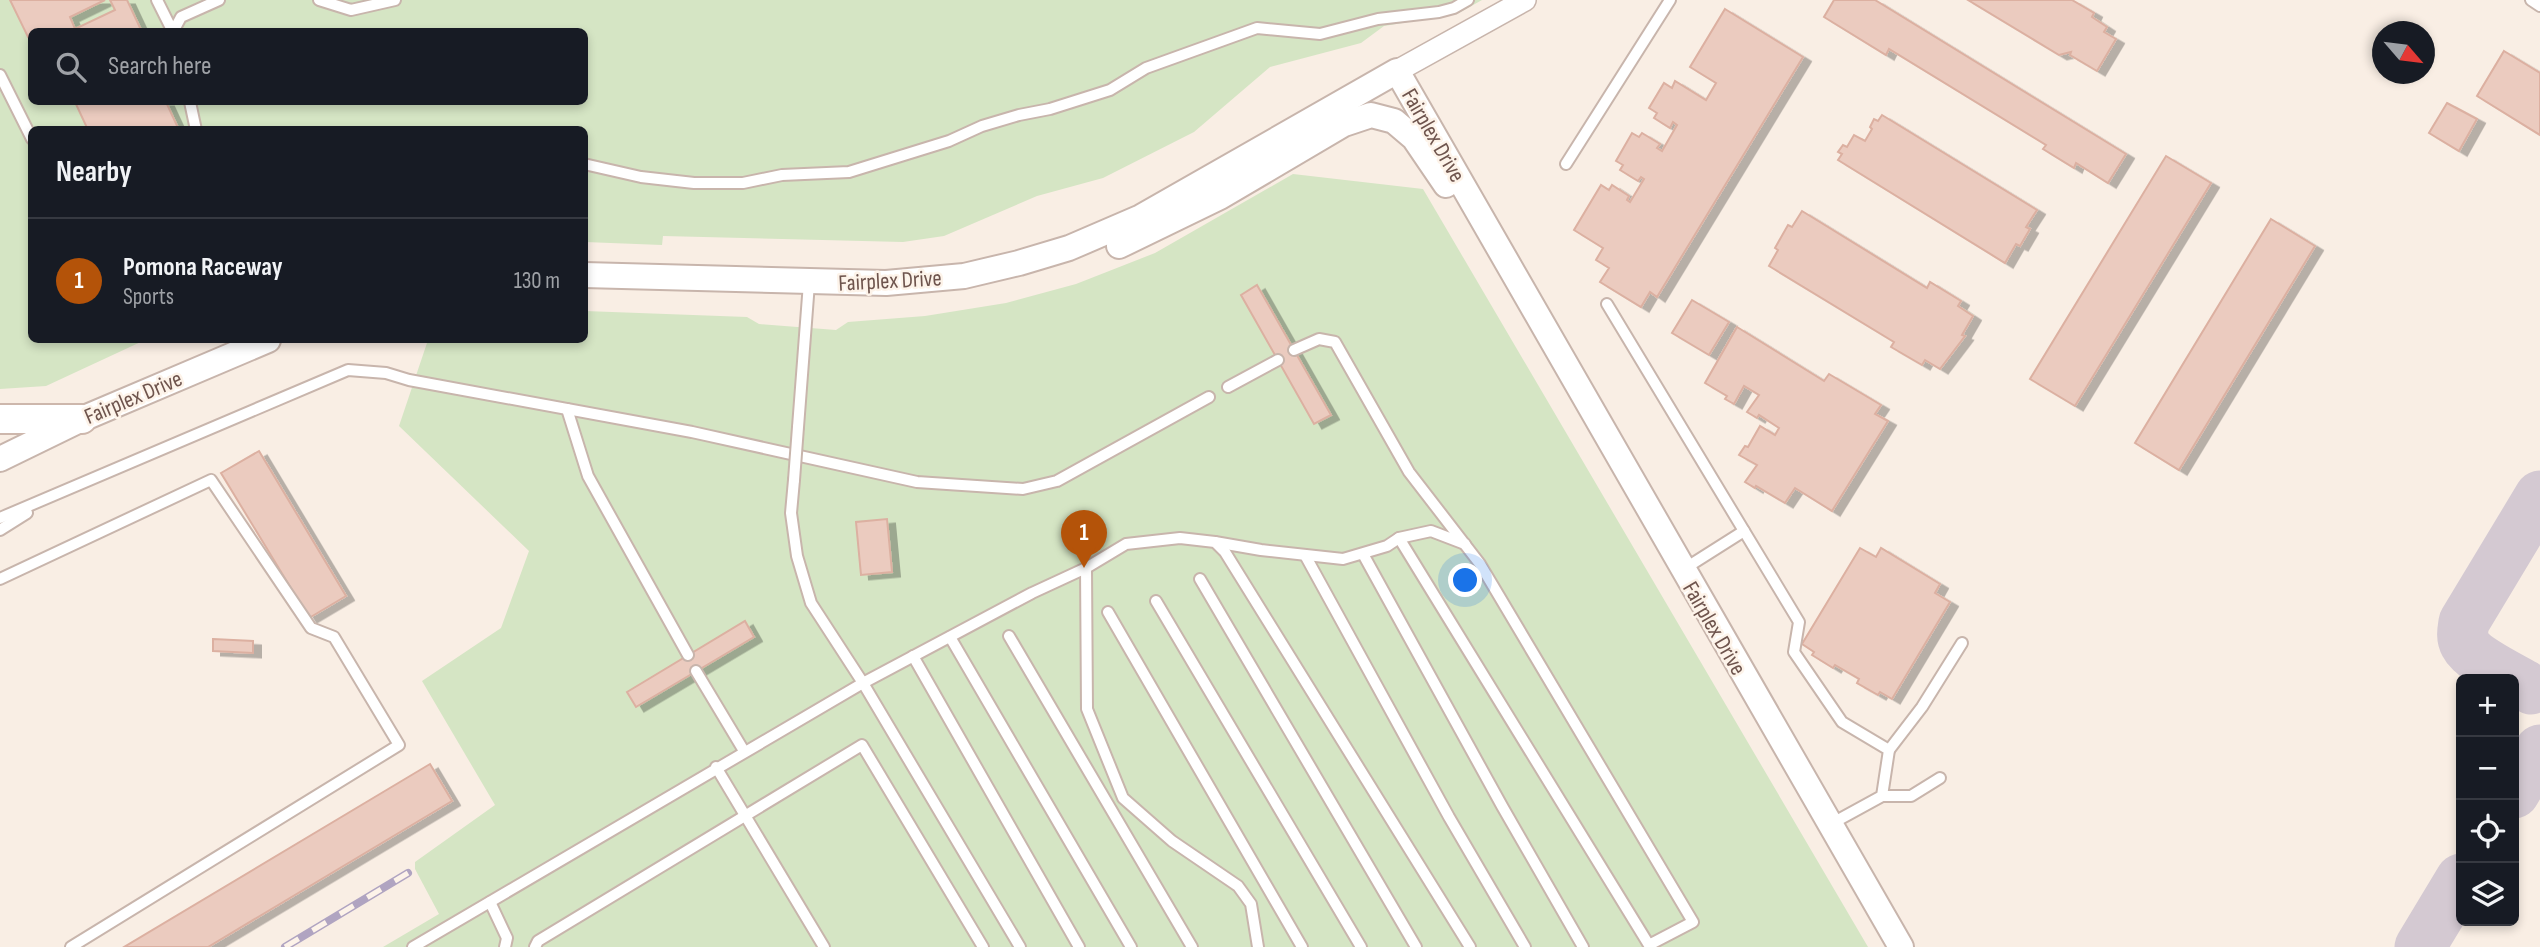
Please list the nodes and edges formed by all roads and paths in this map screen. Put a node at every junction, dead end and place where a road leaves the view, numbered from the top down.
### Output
1 (157, 0) edge
2 (219, 0) edge
3 (319, 0) edge
4 (395, 0) edge
5 (1468, 0) edge
6 (1525, 0) edge
7 (1670, 0) edge
8 (2530, 0) edge
9 (2540, 6) edge
10 (171, 28) edge
11 (175, 28) edge
12 (1397, 71) junction
13 (0, 75) edge
14 (191, 105) edge
15 (195, 126) edge
16 (28, 130) edge
17 (1566, 164) dead end
18 (588, 165) edge
19 (1501, 253) junction
20 (588, 275) edge
21 (895, 282) junction
22 (809, 283) junction
23 (1607, 304) dead end
24 (261, 343) edge
25 (1294, 350) dead end
26 (1278, 360) dead end
27 (1228, 387) dead end
28 (1209, 397) dead end
29 (567, 409) junction
30 (0, 419) edge
31 (82, 419) junction
32 (0, 459) edge
33 (52, 496) junction
34 (0, 518) edge
35 (0, 530) edge
36 (1744, 531) junction
37 (1399, 538) junction
38 (1215, 542) junction
39 (1465, 544) junction
40 (1363, 554) junction
41 (1305, 555) junction
42 (1086, 568) junction
43 (1682, 570) junction
44 (0, 579) edge
45 (1200, 579) dead end
46 (1156, 601) dead end
47 (1108, 612) dead end
48 (1009, 636) dead end
49 (950, 637) junction
50 (1962, 643) dead end
51 (688, 655) dead end
52 (912, 656) junction
53 (696, 671) dead end
54 (863, 683) junction
55 (1889, 750) junction
56 (744, 751) junction
57 (716, 767) junction
58 (1940, 778) dead end
59 (1882, 796) junction
60 (746, 816) junction
61 (1829, 825) junction
62 (490, 902) junction
63 (1650, 946) edge
64 (71, 947) edge
65 (413, 947) edge
66 (505, 947) edge
67 (535, 947) edge
68 (824, 947) edge
69 (982, 947) edge
70 (1020, 947) edge
71 (1079, 947) edge
72 (1131, 947) edge
73 (1192, 947) edge
74 (1258, 947) edge
75 (1302, 947) edge
76 (1361, 947) edge
77 (1416, 947) edge
78 (1471, 947) edge
79 (1525, 947) edge
80 (1583, 947) edge
81 (1901, 947) edge

1 - 10 lane
2 - 11 lane
3 - 4 lane
5 - 18 lane
6 - 12 street
7 - 17 lane
8 - 9 lane
12 - 19 street, Fairplex Drive
12 - 21 street, Fairplex Drive
13 - 16 lane
14 - 15 lane
19 - 21 street
19 - 43 street, Fairplex Drive
20 - 22 street, Fairplex Drive
21 - 22 street, Fairplex Drive
22 - 54 lane, bridge
23 - 36 lane
24 - 31 street, Fairplex Drive
25 - 39 lane
26 - 27 lane
28 - 29 lane
29 - 33 lane
29 - 51 lane
30 - 31 main road
31 - 32 street, Fairplex Drive
33 - 34 lane
33 - 35 lane
36 - 43 lane
36 - 55 lane
37 - 39 lane
37 - 40 lane
37 - 63 lane
38 - 41 lane
38 - 42 lane
38 - 78 lane
39 - 63 lane
40 - 41 lane
40 - 80 lane
41 - 79 lane
42 - 49 lane
42 - 74 lane
43 - 61 street, Fairplex Drive
44 - 64 lane
45 - 77 lane
46 - 76 lane
47 - 75 lane
48 - 73 lane
49 - 52 lane
49 - 72 lane
50 - 55 lane
52 - 54 lane
52 - 71 lane
53 - 56 lane
54 - 56 lane
54 - 70 lane
55 - 59 lane
56 - 57 lane
57 - 60 lane
57 - 62 lane
58 - 59 lane
59 - 61 lane
60 - 67 lane
60 - 68 lane
60 - 69 lane
61 - 81 street, Fairplex Drive
62 - 65 lane
62 - 66 lane

